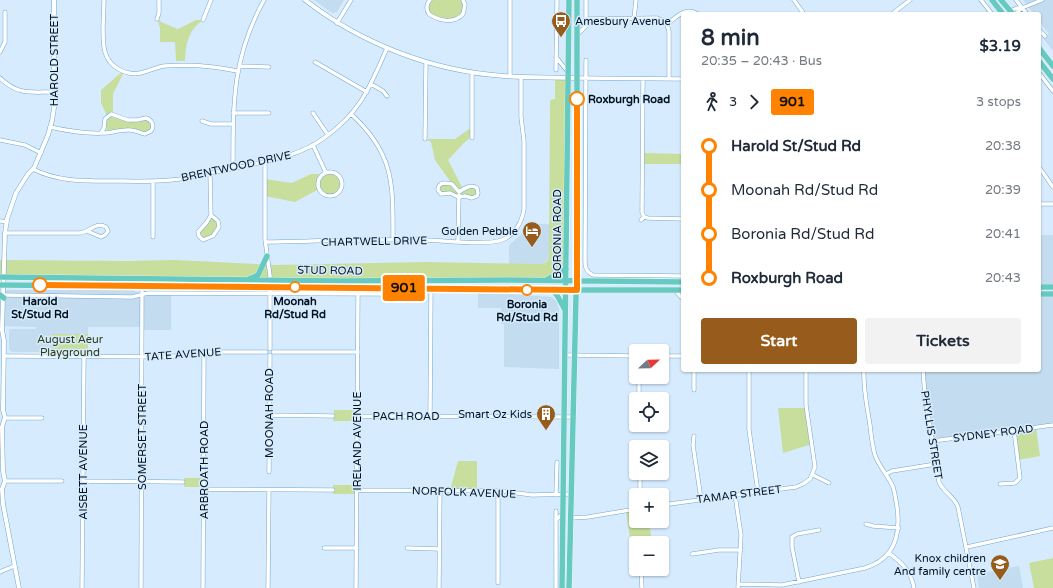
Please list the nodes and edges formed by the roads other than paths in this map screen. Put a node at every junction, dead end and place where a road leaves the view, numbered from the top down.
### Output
1 (54, 0) edge
2 (104, 0) edge
3 (159, 0) edge
4 (211, 0) edge
5 (264, 0) edge
6 (305, 0) edge
7 (351, 0) edge
8 (430, 0) edge
9 (463, 0) edge
10 (510, 0) edge
11 (557, 0) edge
12 (569, 0) edge
13 (577, 0) edge
14 (586, 0) edge
15 (636, 0) edge
16 (794, 0) edge
17 (909, 0) edge
18 (981, 0) edge
19 (992, 0) edge
20 (1001, 0) edge
21 (1016, 0) edge
22 (1042, 0) edge
23 (1022, 8) junction
24 (5, 12) dead end
25 (684, 12) edge
26 (694, 12) edge
27 (803, 12) edge
28 (894, 12) edge
29 (990, 12) edge
30 (1001, 12) edge
31 (1011, 12) edge
32 (1013, 12) edge
33 (1025, 12) edge
34 (681, 14) edge
35 (157, 19) dead end
36 (586, 19) junction
37 (634, 19) junction
38 (203, 20) dead end
39 (337, 23) junction
40 (667, 24) junction
41 (1041, 32) edge
42 (577, 35) junction
43 (1045, 36) dead end
44 (387, 48) junction
45 (1041, 51) edge
46 (0, 52) edge
47 (556, 57) junction
48 (586, 60) dead end
49 (314, 62) dead end
50 (426, 62) junction
51 (1041, 64) edge
52 (239, 66) junction
53 (1053, 66) edge
54 (269, 67) dead end
55 (556, 70) dead end
56 (237, 71) junction
57 (472, 72) junction
58 (568, 75) junction
59 (510, 76) junction
60 (1041, 76) edge
61 (521, 77) junction
62 (0, 78) edge
63 (577, 78) junction
64 (586, 78) junction
65 (643, 79) junction
66 (669, 79) junction
67 (681, 79) edge
68 (1053, 79) edge
69 (371, 84) junction
70 (1053, 91) edge
71 (52, 92) junction
72 (367, 92) junction
73 (387, 96) dead end
74 (233, 113) junction
75 (269, 113) dead end
76 (313, 113) dead end
77 (351, 114) junction
78 (202, 121) dead end
79 (233, 124) junction
80 (105, 125) junction
81 (50, 127) junction
82 (101, 133) junction
83 (110, 133) junction
84 (328, 135) junction
85 (472, 138) dead end
86 (425, 139) dead end
87 (0, 140) edge
88 (313, 146) junction
89 (41, 153) junction
90 (265, 162) junction
91 (233, 168) junction
92 (33, 169) junction
93 (1041, 171) edge
94 (210, 173) junction
95 (326, 173) junction
96 (153, 181) junction
97 (1053, 187) edge
98 (459, 192) junction
99 (458, 197) junction
100 (1041, 204) edge
101 (1053, 204) edge
102 (211, 215) junction
103 (644, 217) junction
104 (681, 219) edge
105 (641, 220) dead end
106 (0, 221) edge
107 (7, 222) junction
108 (87, 231) junction
109 (6, 233) junction
110 (152, 237) dead end
111 (393, 240) junction
112 (458, 241) junction
113 (266, 242) junction
114 (268, 256) junction
115 (566, 269) junction
116 (604, 275) junction
117 (681, 276) edge
118 (2, 277) edge
119 (247, 280) junction
120 (270, 280) junction
121 (545, 281) junction
122 (566, 281) junction
123 (577, 281) junction
124 (595, 281) junction
125 (681, 282) edge
126 (2, 285) edge
127 (142, 286) junction
128 (270, 287) junction
129 (1041, 287) edge
130 (1053, 287) edge
131 (431, 289) junction
132 (553, 290) junction
133 (566, 290) junction
134 (577, 290) junction
135 (676, 290) junction
136 (681, 290) edge
137 (270, 294) junction
138 (358, 294) junction
139 (386, 294) dead end
140 (1041, 294) edge
141 (1053, 294) edge
142 (142, 295) junction
143 (3, 296) edge
144 (681, 297) dead end
145 (566, 314) junction
146 (2, 350) edge
147 (204, 352) junction
148 (270, 352) junction
149 (358, 352) junction
150 (566, 355) junction
151 (576, 355) junction
152 (4, 356) junction
153 (84, 356) junction
154 (629, 356) edge
155 (669, 356) edge
156 (681, 356) edge
157 (142, 357) junction
158 (694, 372) edge
159 (749, 372) edge
160 (806, 372) edge
161 (864, 372) edge
162 (923, 372) edge
163 (694, 390) dead end
164 (269, 415) junction
165 (333, 416) dead end
166 (358, 416) junction
167 (430, 416) junction
168 (565, 417) junction
169 (574, 417) junction
170 (5, 418) junction
171 (42, 418) dead end
172 (1053, 425) edge
173 (1014, 430) junction
174 (694, 436) dead end
175 (933, 441) junction
176 (1, 461) edge
177 (557, 462) dead end
178 (936, 464) junction
179 (269, 472) dead end
180 (886, 474) junction
181 (813, 475) junction
182 (5, 481) junction
183 (62, 481) dead end
184 (82, 481) junction
185 (141, 482) junction
186 (183, 482) dead end
187 (829, 483) dead end
188 (1000, 484) dead end
189 (204, 489) junction
190 (269, 490) junction
191 (333, 490) dead end
192 (357, 490) junction
193 (440, 490) junction
194 (498, 491) junction
195 (758, 492) junction
196 (563, 494) junction
197 (572, 494) junction
198 (556, 495) junction
199 (735, 495) junction
200 (701, 499) junction
201 (669, 504) edge
202 (1, 505) edge
203 (629, 510) edge
204 (556, 511) dead end
205 (563, 513) junction
206 (571, 518) junction
207 (556, 520) junction
208 (866, 524) dead end
209 (899, 528) junction
210 (1053, 528) edge
211 (819, 530) dead end
212 (967, 546) junction
213 (324, 548) dead end
214 (357, 548) junction
215 (407, 548) dead end
216 (439, 548) junction
217 (741, 550) junction
218 (889, 553) junction
219 (692, 554) dead end
220 (14, 566) junction
221 (0, 572) edge
222 (641, 576) edge
223 (799, 582) junction
224 (498, 583) dead end
225 (738, 586) edge
226 (19, 588) edge
227 (82, 588) edge
228 (141, 588) edge
229 (203, 588) edge
230 (268, 588) edge
231 (356, 588) edge
232 (439, 588) edge
233 (556, 588) edge
234 (562, 588) edge
235 (570, 588) edge
236 (642, 588) edge
237 (914, 588) edge
238 (974, 588) edge

1 - 71 street, HAROLD STREET
2 - 56 street
3 - 35 street
4 - 38 street
5 - 52 street
6 - 39 street
7 - 39 street
8 - 9 street
10 - 59 street
11 - 47 street
12 - 58 main road, BORONIA ROAD
13 - 42 main road, BORONIA ROAD
14 - 36 street, BORONIA ROAD
15 - 37 street
16 - 27 street
17 - 28 street
18 - 29 street
19 - 30 main road
20 - 31 main road
21 - 23 street
22 - 23 street
23 - 32 street
23 - 33 street
24 - 46 street
25 - 26 street
34 - 40 street
36 - 37 street
36 - 42 street, BORONIA ROAD
37 - 40 street
39 - 44 street
40 - 66 street
41 - 43 street
42 - 63 main road, BORONIA ROAD
44 - 50 street
44 - 69 street, BRENTWOOD DRIVE
45 - 53 main road
47 - 55 street
47 - 58 street
48 - 64 street
49 - 72 street
50 - 57 street
50 - 86 street
51 - 68 main road
52 - 54 street
52 - 56 street
56 - 74 street
57 - 59 street
57 - 85 street
58 - 61 street
58 - 63 street
58 - 115 main road, BORONIA ROAD
59 - 61 street
60 - 70 street
61 - 112 street, CHARTWELL DRIVE
62 - 71 street
63 - 64 street
63 - 123 main road, BORONIA ROAD
64 - 65 street
64 - 116 street
65 - 66 street
65 - 103 street
66 - 67 street
69 - 72 street, BRENTWOOD DRIVE
69 - 73 street
71 - 81 street, HAROLD STREET
72 - 77 street, BRENTWOOD DRIVE
74 - 75 street
74 - 79 street
76 - 84 street
77 - 84 street, BRENTWOOD DRIVE
77 - 111 street
78 - 79 street
79 - 91 street
80 - 82 street
80 - 83 street
80 - 83 street
81 - 82 street
81 - 89 street, HAROLD STREET
82 - 83 street
84 - 88 street, BRENTWOOD DRIVE
87 - 89 street
88 - 90 street, BRENTWOOD DRIVE
88 - 95 street
89 - 92 street, HAROLD STREET
90 - 91 street, BRENTWOOD DRIVE
90 - 113 street, MOONAH ROAD
91 - 94 street, BRENTWOOD DRIVE
92 - 96 street, BRENTWOOD DRIVE
92 - 107 street, HAROLD STREET
93 - 97 street
94 - 96 street, BRENTWOOD DRIVE
94 - 102 street
95 - 95 street
96 - 110 street
98 - 99 street
98 - 99 street
98 - 99 street
99 - 112 street
100 - 101 street
102 - 102 street
103 - 104 street
103 - 105 street
106 - 107 street
107 - 109 street, HAROLD STREET
108 - 108 street
108 - 109 street
109 - 118 street, HAROLD STREET
111 - 112 street, CHARTWELL DRIVE
111 - 113 street, CHARTWELL DRIVE
113 - 114 street, MOONAH ROAD
114 - 119 main road
114 - 120 street, MOONAH ROAD
115 - 121 main road
115 - 122 main road, BORONIA ROAD
116 - 117 street
116 - 124 street
118 - 119 main road, STUD ROAD
118 - 126 street, HAROLD STREET
119 - 120 main road, STUD ROAD
120 - 121 main road, STUD ROAD
120 - 128 street, MOONAH ROAD
121 - 122 main road, STUD ROAD
122 - 123 main road, STUD ROAD
122 - 133 main road, BORONIA ROAD
123 - 124 main road, STUD ROAD
123 - 134 main road, BORONIA ROAD
124 - 125 main road, STUD ROAD
126 - 127 main road, STUD ROAD
126 - 143 street, HAROLD STREET
127 - 128 main road, STUD ROAD
127 - 142 street, SOMERSET STREET
128 - 131 main road, STUD ROAD
128 - 137 street, MOONAH ROAD
129 - 130 main road
131 - 132 main road, STUD ROAD
131 - 167 street
132 - 133 main road, STUD ROAD
132 - 145 main road
133 - 134 main road, STUD ROAD
133 - 145 main road, BORONIA ROAD
134 - 135 main road, STUD ROAD
134 - 151 main road, BORONIA ROAD
135 - 136 main road, STUD ROAD
135 - 144 street
137 - 138 street
137 - 142 street
137 - 148 street, MOONAH ROAD
138 - 139 street
138 - 149 street, IRELAND AVENUE
140 - 141 main road
142 - 143 street
142 - 157 street, SOMERSET STREET
143 - 146 street, HAROLD STREET
145 - 150 main road, BORONIA ROAD
146 - 152 street, HAROLD STREET
147 - 148 street, TATE AVENUE
147 - 157 street, TATE AVENUE
147 - 189 street, ARBROATH ROAD
148 - 149 street, TATE AVENUE
148 - 164 street, MOONAH ROAD
149 - 166 street, IRELAND AVENUE
150 - 151 street
150 - 168 main road, BORONIA ROAD
151 - 154 street
151 - 169 main road, BORONIA ROAD
152 - 153 street, TATE AVENUE
152 - 170 street, HAROLD STREET
153 - 157 street, TATE AVENUE
153 - 184 street, AISBETT AVENUE
155 - 156 street
157 - 185 street, SOMERSET STREET
158 - 163 street
159 - 195 street
160 - 181 street
161 - 180 street
162 - 175 street, PHYLLIS STREET
164 - 165 street
164 - 179 street, MOONAH ROAD
166 - 167 street, PACH ROAD
166 - 192 street, IRELAND AVENUE
167 - 168 street, PACH ROAD
168 - 169 street, PACH ROAD
168 - 196 main road, BORONIA ROAD
169 - 197 main road, BORONIA ROAD
170 - 171 street
170 - 176 street, HAROLD STREET
172 - 173 street, SYDNEY ROAD
173 - 175 street, SYDNEY ROAD
173 - 188 street
174 - 200 street
175 - 178 street, PHYLLIS STREET
176 - 182 street, HAROLD STREET
177 - 198 street
178 - 180 street
178 - 212 street, PHYLLIS STREET
180 - 209 street
181 - 187 street
181 - 195 street, TAMAR STREET
182 - 183 street
182 - 202 street, HAROLD STREET
184 - 185 street
184 - 227 street, AISBETT AVENUE
185 - 186 street
185 - 228 street, SOMERSET STREET
189 - 190 street
189 - 229 street, ARBROATH ROAD
190 - 191 street
190 - 230 street
192 - 193 street, NORFOLK AVENUE
192 - 214 street, IRELAND AVENUE
193 - 194 street, NORFOLK AVENUE
193 - 216 street
194 - 198 street, NORFOLK AVENUE
194 - 224 street
195 - 199 street, TAMAR STREET
196 - 197 street, NORFOLK AVENUE
196 - 198 street, NORFOLK AVENUE
196 - 205 main road, BORONIA ROAD
197 - 206 main road, BORONIA ROAD
199 - 200 street, TAMAR STREET
199 - 217 street
200 - 201 street, TAMAR STREET
202 - 220 street, HAROLD STREET
203 - 206 street
204 - 207 street
205 - 207 street
205 - 234 main road, BORONIA ROAD
206 - 235 main road, BORONIA ROAD
207 - 233 street
208 - 209 street
209 - 218 street
210 - 212 street
211 - 223 street
212 - 238 street, PHYLLIS STREET
213 - 214 street
214 - 231 street, IRELAND AVENUE
215 - 216 street
216 - 232 street
217 - 219 street
217 - 225 street
218 - 223 street
218 - 237 street
220 - 221 street
220 - 226 street, HAROLD STREET
222 - 236 street
223 - 225 street

